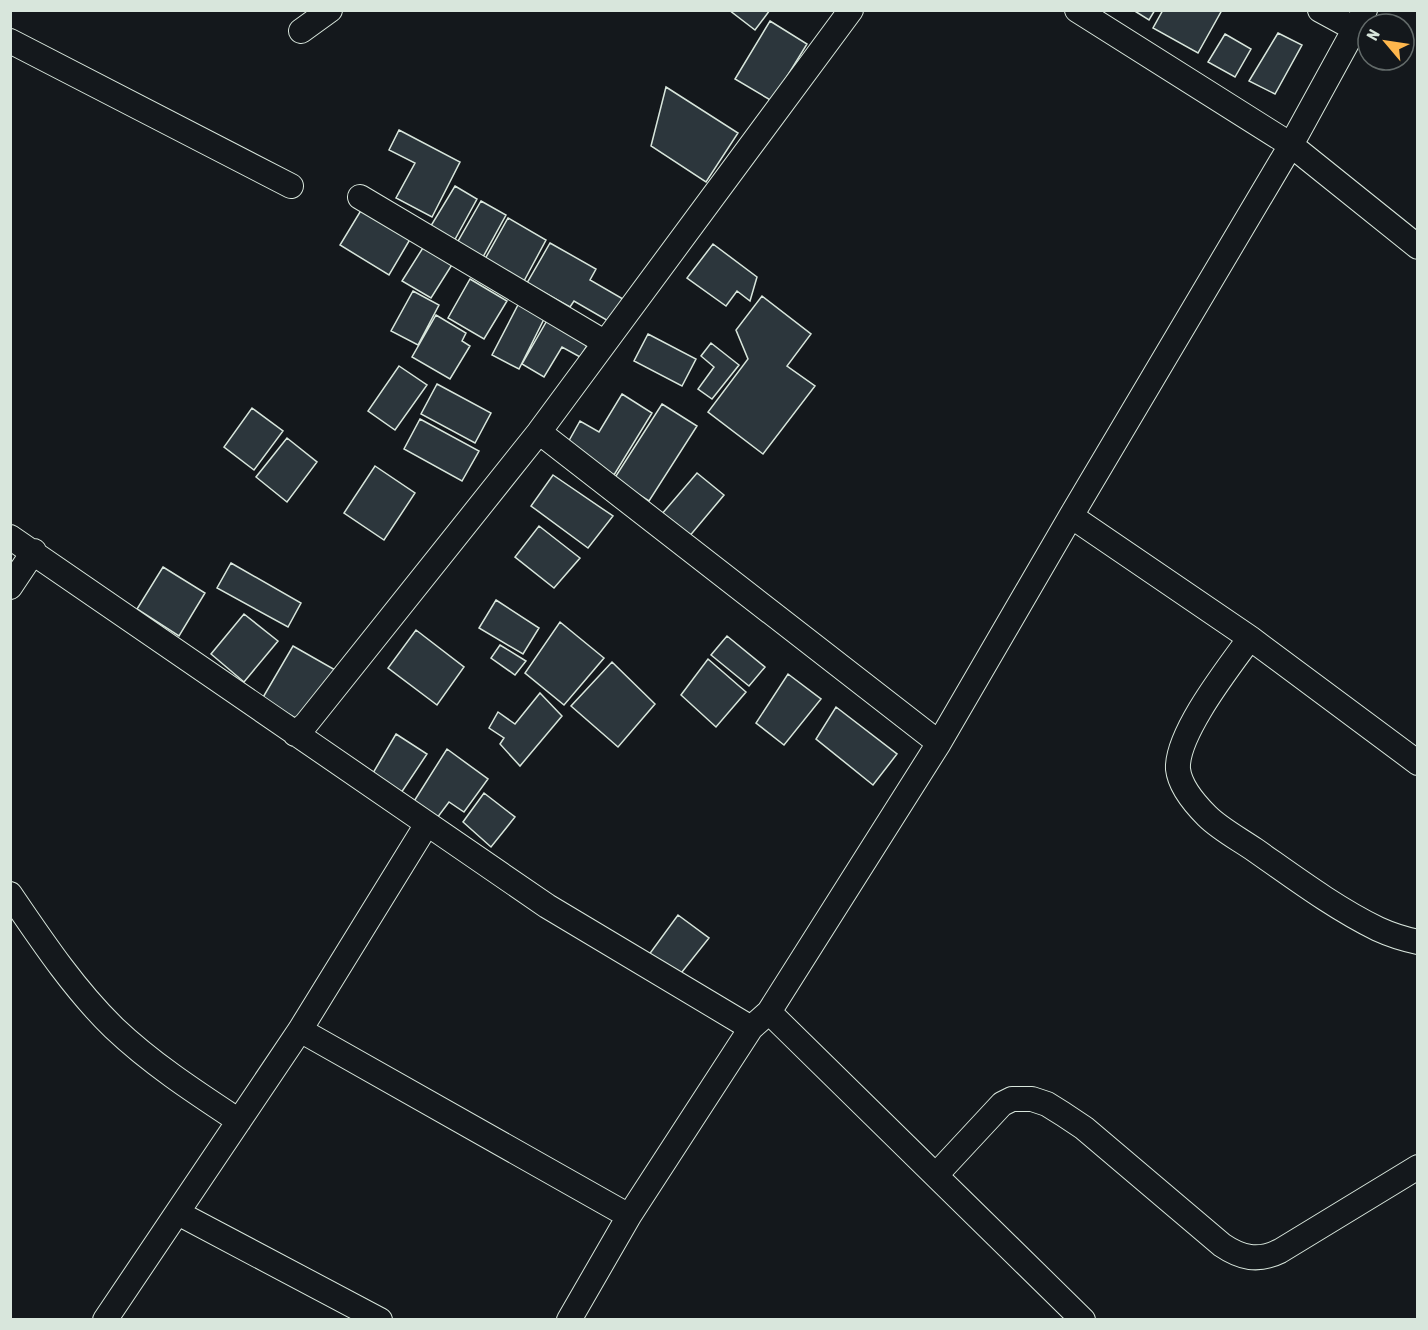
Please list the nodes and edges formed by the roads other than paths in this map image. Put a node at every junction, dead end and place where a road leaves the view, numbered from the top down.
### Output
1 (330, 10) edge
2 (851, 10) edge
3 (1077, 10) edge
4 (1320, 10) edge
5 (1356, 19) edge
6 (1356, 27) edge
7 (301, 31) dead end
8 (10, 41) edge
9 (1292, 145) junction
10 (291, 186) dead end
11 (360, 197) dead end
12 (1418, 247) edge
13 (604, 342) junction
14 (539, 432) junction
15 (1071, 516) junction
16 (10, 537) edge
17 (34, 551) junction
18 (10, 587) edge
19 (1250, 638) junction
20 (295, 734) junction
21 (939, 743) junction
22 (1418, 763) edge
23 (427, 824) junction
24 (10, 894) edge
25 (1418, 942) edge
26 (769, 1012) junction
27 (751, 1028) junction
28 (300, 1030) junction
29 (239, 1121) junction
30 (1418, 1167) edge
31 (936, 1175) junction
32 (178, 1213) junction
33 (629, 1216) junction
34 (105, 1320) edge
35 (380, 1320) edge
36 (569, 1320) edge
37 (1083, 1320) edge

1 - 7 street
2 - 13 street
3 - 9 street
4 - 5 street
6 - 9 street
8 - 10 street
9 - 12 street
9 - 15 street
11 - 13 street
13 - 14 street
14 - 20 street
14 - 21 street
15 - 19 street
15 - 21 street
16 - 17 street
17 - 18 street
17 - 20 street
19 - 22 street
19 - 25 street
20 - 23 street
21 - 26 street
23 - 27 street
23 - 28 street
24 - 29 street
26 - 27 street
26 - 31 street
27 - 33 street
28 - 29 street
28 - 33 street
29 - 32 street
30 - 31 street
31 - 37 street
32 - 34 street
32 - 35 street
33 - 36 street

